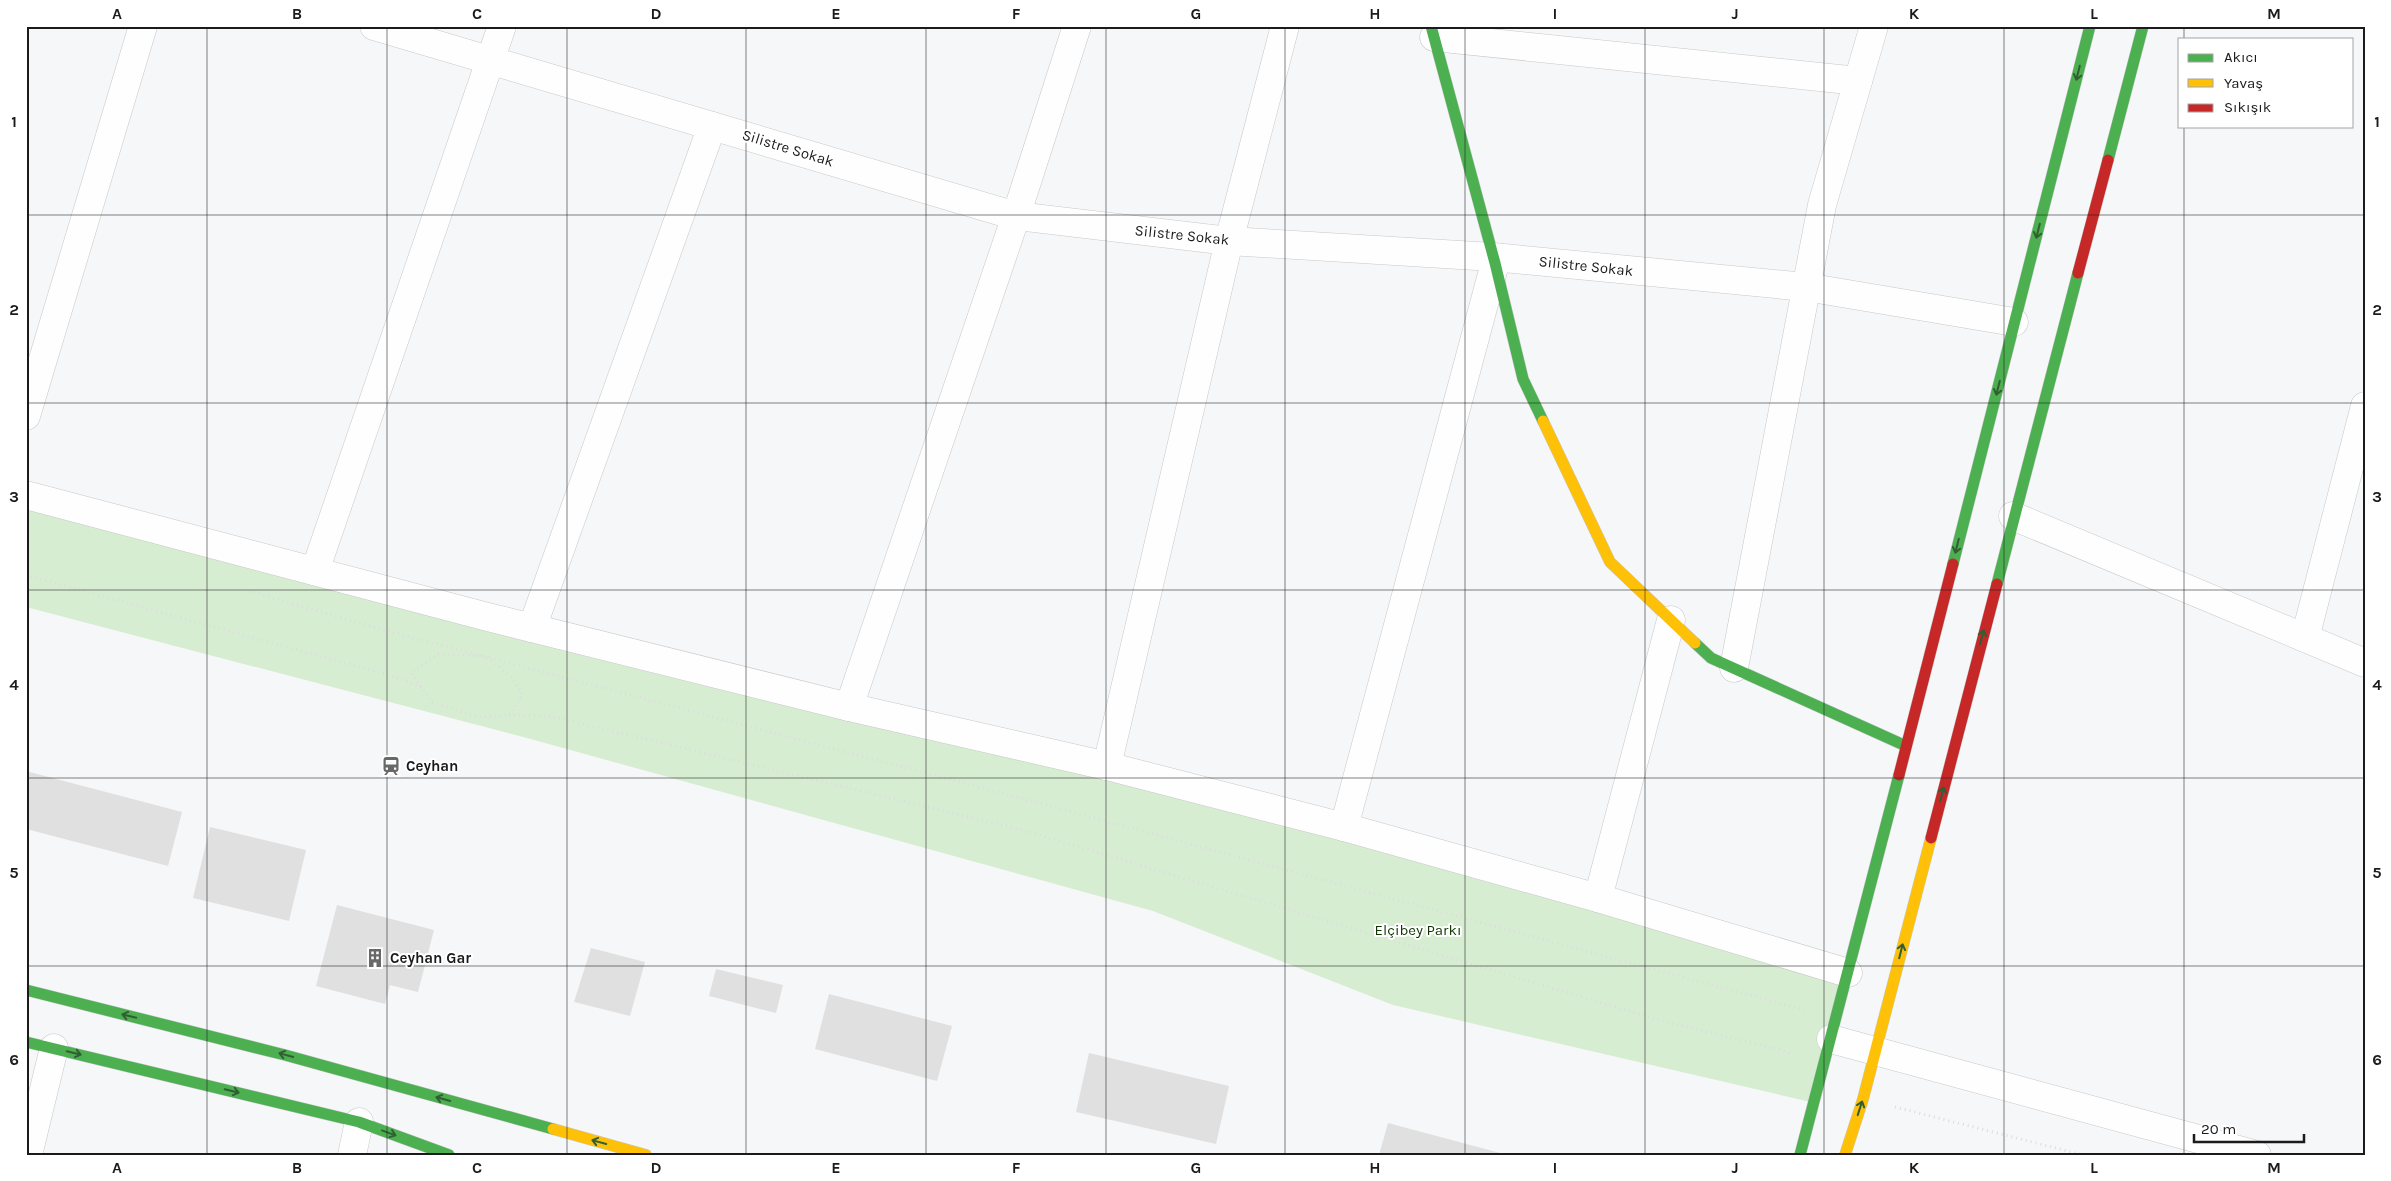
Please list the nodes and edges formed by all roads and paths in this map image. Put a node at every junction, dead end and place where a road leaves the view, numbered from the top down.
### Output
1 (142, 26) edge
2 (374, 26) edge
3 (502, 26) edge
4 (1077, 26) edge
5 (1285, 26) edge
6 (1874, 26) edge
7 (2090, 26) edge
8 (2143, 26) edge
9 (1433, 32) edge
10 (491, 60) junction
11 (1858, 81) junction
12 (712, 126) junction
13 (1016, 216) junction
14 (1228, 241) junction
15 (1494, 260) junction
16 (1806, 287) junction
17 (2014, 322) junction
18 (2365, 406) edge
19 (26, 416) edge
20 (26, 495) edge
21 (2014, 516) junction
22 (315, 571) junction
23 (26, 575) edge
24 (242, 589) dead end
25 (1670, 620) junction
26 (532, 628) junction
27 (2305, 638) junction
28 (486, 656) junction
29 (2365, 663) edge
30 (1734, 668) junction
31 (422, 688) junction
32 (849, 707) junction
33 (509, 715) junction
34 (1906, 746) junction
35 (1107, 766) junction
36 (1344, 828) junction
37 (1598, 898) junction
38 (1848, 973) junction
39 (26, 990) edge
40 (1834, 1029) junction
41 (26, 1042) edge
42 (54, 1048) junction
43 (1875, 1052) junction
44 (1824, 1067) junction
45 (1863, 1099) junction
46 (359, 1122) junction
47 (28, 1155) edge
48 (352, 1155) edge
49 (449, 1155) edge
50 (646, 1155) edge
51 (1800, 1155) edge
52 (1845, 1155) edge
53 (2083, 1155) edge
54 (2257, 1155) edge

1 - 19 street
2 - 10 street, Silistre Sokak
3 - 10 street
4 - 13 street
5 - 14 street
6 - 11 street
7 -> 17 main road
8 - 21 main road
9 - 11 street
9 - 15 main road
10 - 12 street, Silistre Sokak
10 - 22 street
11 - 16 street
12 - 13 street, Silistre Sokak
12 - 26 street
13 - 14 street, Silistre Sokak
13 - 32 street
14 - 15 street, Silistre Sokak
14 - 35 street
15 - 16 street, Silistre Sokak
15 - 25 main road
15 - 36 street
16 - 17 street, Silistre Sokak
16 - 30 street
17 -> 34 main road
18 - 27 street
20 - 22 street
21 - 27 street
43 -> 21 main road
22 - 26 street
23 - 31 path
24 - 28 path
25 - 30 main road
25 - 37 street
26 - 32 street
27 - 29 street
28 - 31 path
28 - 33 path
28 - 40 path
30 - 34 main road
31 - 33 path
32 - 35 street
33 - 44 path
34 - 38 main road
35 - 36 street
36 - 37 street
37 - 38 street
38 - 40 main road
50 -> 39 main road
40 - 43 street
40 - 44 main road
41 - 42 main road
42 -> 46 main road
42 - 47 street
43 - 45 main road
43 - 54 street
44 - 51 main road
52 -> 45 main road
45 - 53 path
46 - 48 street
46 -> 49 main road

